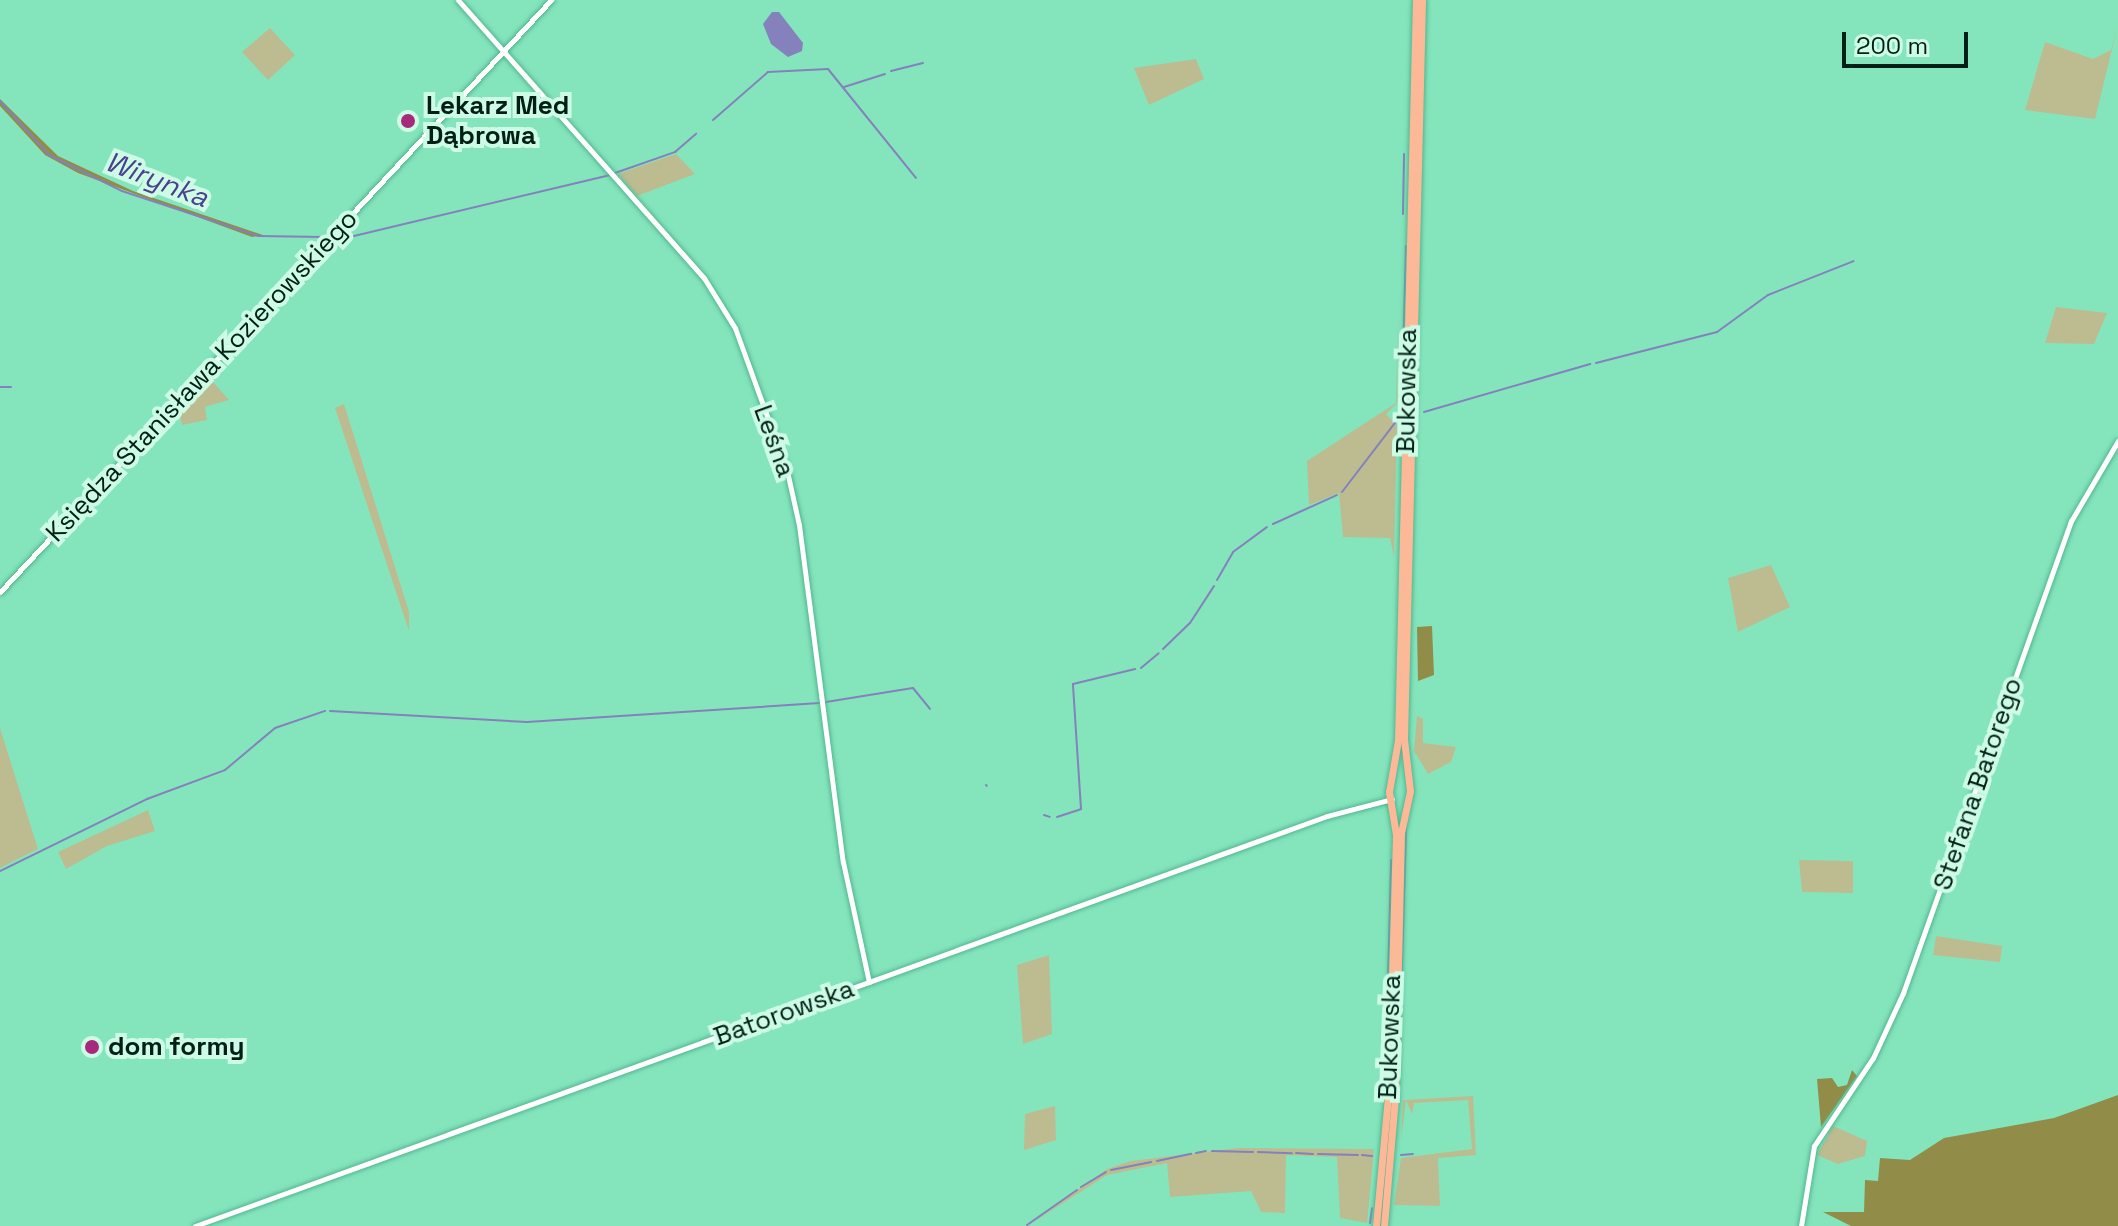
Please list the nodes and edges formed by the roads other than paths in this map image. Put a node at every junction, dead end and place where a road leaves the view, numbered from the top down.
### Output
1 (458, 0) edge
2 (551, 0) edge
3 (1419, 0) edge
4 (505, 50) junction
5 (2118, 441) edge
6 (0, 592) edge
7 (1406, 782) junction
8 (1391, 784) junction
9 (1394, 799) junction
10 (1374, 800) junction
11 (1406, 801) junction
12 (869, 982) junction
13 (195, 1226) edge
14 (1376, 1226) edge
15 (1384, 1226) edge
16 (1801, 1226) edge

1 - 4 street, Leśna
2 - 4 street, Księdza Stanisława Kozierowskiego
3 - 7 main road, Bukowska
3 - 8 main road, Bukowska
4 - 6 street, Księdza Stanisława Kozierowskiego
4 - 12 street, Leśna
5 - 16 street, Stefana Batorego
7 - 8 main road
7 - 11 main road, Bukowska
8 - 9 main road, Bukowska
8 - 10 street, Batorowska
9 - 10 street, Batorowska
9 - 11 main road
9 - 14 main road, Bukowska
10 - 12 street, Batorowska
11 - 15 main road, Bukowska
12 - 13 street, Batorowska

